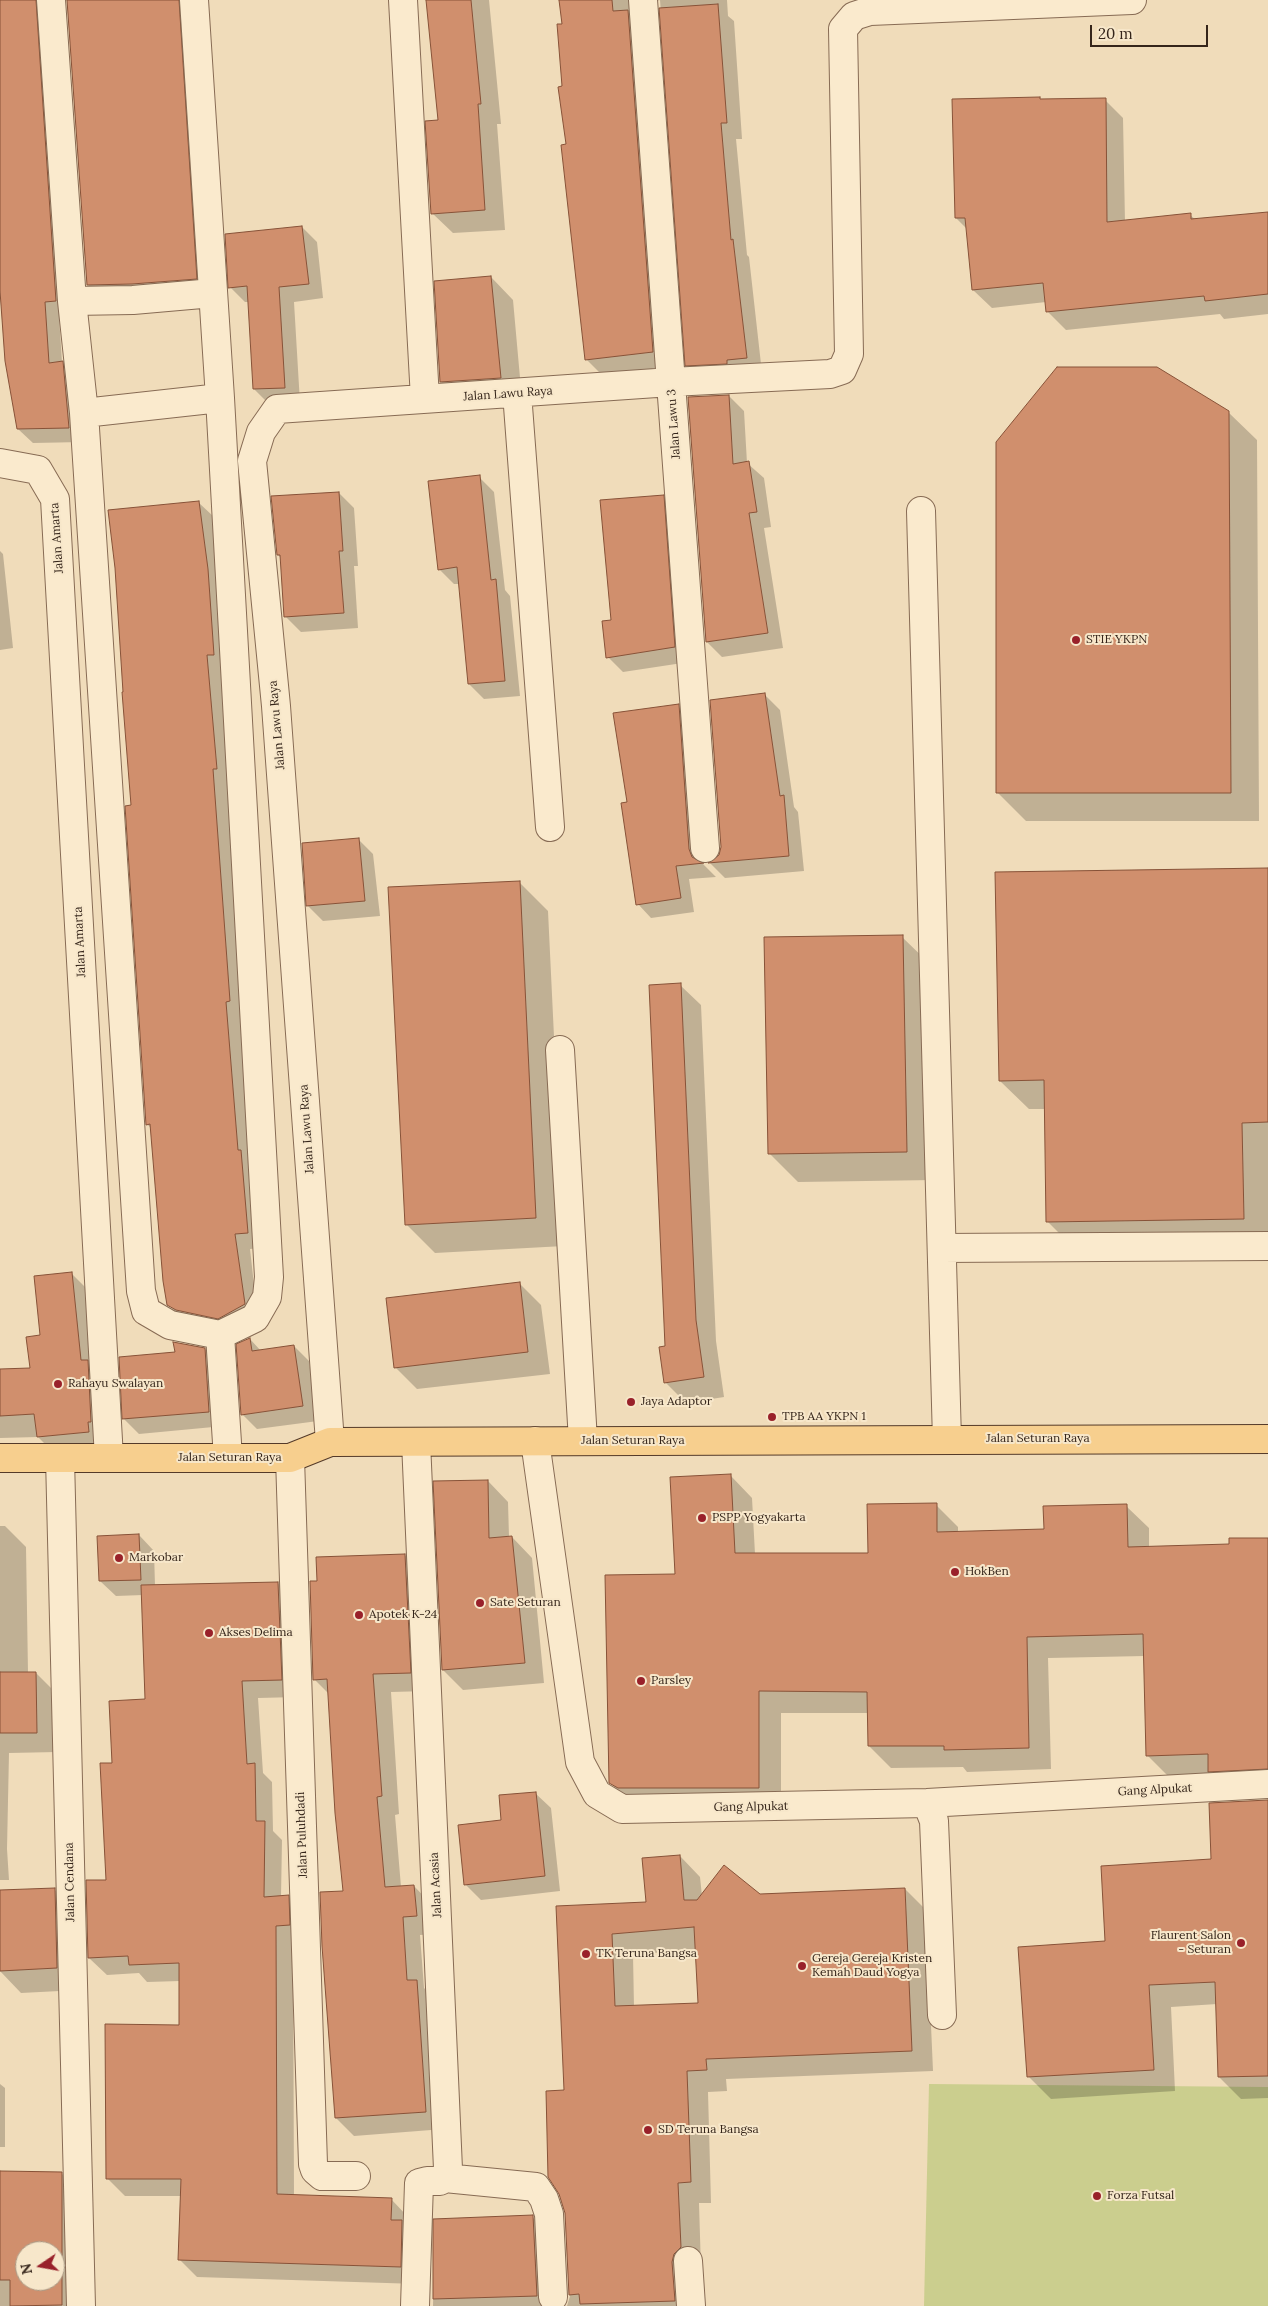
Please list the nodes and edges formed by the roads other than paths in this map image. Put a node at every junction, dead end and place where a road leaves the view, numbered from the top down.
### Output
1 (51, 0) edge
2 (194, 0) edge
3 (403, 0) edge
4 (643, 0) edge
5 (1132, 0) edge
6 (213, 293) junction
7 (72, 301) junction
8 (671, 382) junction
9 (517, 393) junction
10 (220, 398) junction
11 (425, 399) junction
12 (84, 413) junction
13 (0, 463) edge
14 (921, 511) dead end
15 (550, 827) dead end
16 (705, 848) dead end
17 (560, 1050) dead end
18 (1268, 1246) edge
19 (942, 1248) junction
20 (220, 1335) junction
21 (1268, 1439) edge
22 (946, 1440) junction
23 (536, 1441) junction
24 (583, 1441) junction
25 (330, 1442) junction
26 (416, 1442) junction
27 (0, 1458) edge
28 (60, 1458) junction
29 (109, 1458) junction
30 (228, 1458) junction
31 (290, 1458) junction
32 (1268, 1784) edge
33 (927, 1804) junction
34 (942, 2015) dead end
35 (356, 2176) dead end
36 (445, 2178) junction
37 (688, 2261) dead end
38 (553, 2297) dead end
39 (80, 2306) edge
40 (415, 2306) edge
41 (691, 2306) edge

1 - 7 street
2 - 6 street
3 - 11 street
4 - 8 street, Jalan Lawu 3
5 - 8 street, Jalan Lawu Raya
6 - 7 street
6 - 10 street
7 - 12 street
8 - 9 street, Jalan Lawu Raya
8 - 16 street, Jalan Lawu 3
9 - 11 street, Jalan Lawu Raya
9 - 15 street
10 - 12 street
10 - 20 street
11 - 25 street, Jalan Lawu Raya
12 - 20 street
13 - 29 street, Jalan Amarta
14 - 19 street
17 - 24 street
18 - 19 street
19 - 22 street
20 - 30 street
21 - 22 main road, Jalan Seturan Raya
22 - 24 main road, Jalan Seturan Raya
23 - 24 main road, Jalan Seturan Raya
23 - 26 main road, Jalan Seturan Raya
23 - 33 street, Gang Alpukat
25 - 26 main road, Jalan Seturan Raya
25 - 31 main road, Jalan Seturan Raya
26 - 36 street, Jalan Acasia
27 - 28 main road, Jalan Seturan Raya
28 - 29 main road, Jalan Seturan Raya
28 - 39 street, Jalan Cendana
29 - 30 main road, Jalan Seturan Raya
30 - 31 main road, Jalan Seturan Raya
31 - 35 street, Jalan Puluhdadi
32 - 33 street, Gang Alpukat
33 - 34 street
36 - 38 street
36 - 40 street
37 - 41 street

